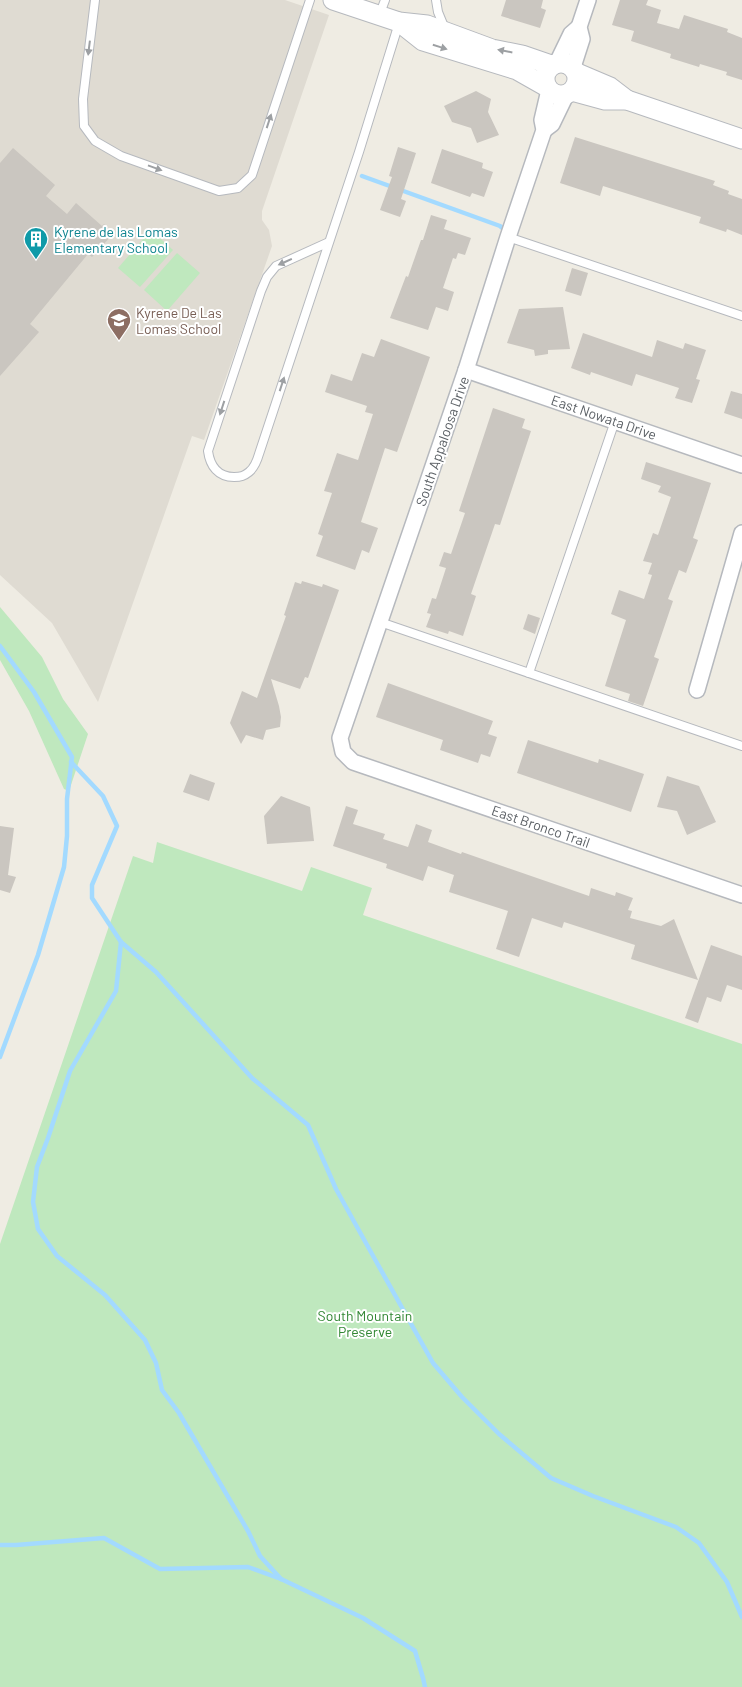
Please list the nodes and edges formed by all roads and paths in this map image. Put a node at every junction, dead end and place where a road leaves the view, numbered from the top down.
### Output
1 (95, 0) edge
2 (310, 0) edge
3 (333, 0) edge
4 (436, 0) edge
5 (588, 0) edge
6 (382, 8) edge
7 (399, 22) junction
8 (446, 31) junction
9 (561, 79) junction
10 (742, 139) edge
11 (508, 237) junction
12 (329, 242) junction
13 (742, 316) edge
14 (466, 370) junction
15 (615, 420) junction
16 (742, 465) edge
17 (742, 533) edge
18 (380, 622) junction
19 (529, 673) junction
20 (697, 690) dead end
21 (742, 746) edge
22 (343, 752) joint
23 (742, 895) edge

1 -> 2 lane
3 - 6 street
4 - 8 lane
5 - 9 street, South Appaloosa Drive
6 - 7 street
7 - 8 street
7 -> 9 street
7 - 12 lane
9 -> 8 street
9 - 10 street
9 - 11 street, South Appaloosa Drive
11 - 13 lane
11 - 14 street, South Appaloosa Drive
12 -> 12 lane
14 - 15 street, East Nowata Drive
14 - 18 street, South Appaloosa Drive
15 - 16 street, East Nowata Drive
15 - 19 lane
17 - 20 street
18 - 19 lane
18 - 22 street, South Appaloosa Drive
19 - 21 lane
22 - 23 street, East Bronco Trail

